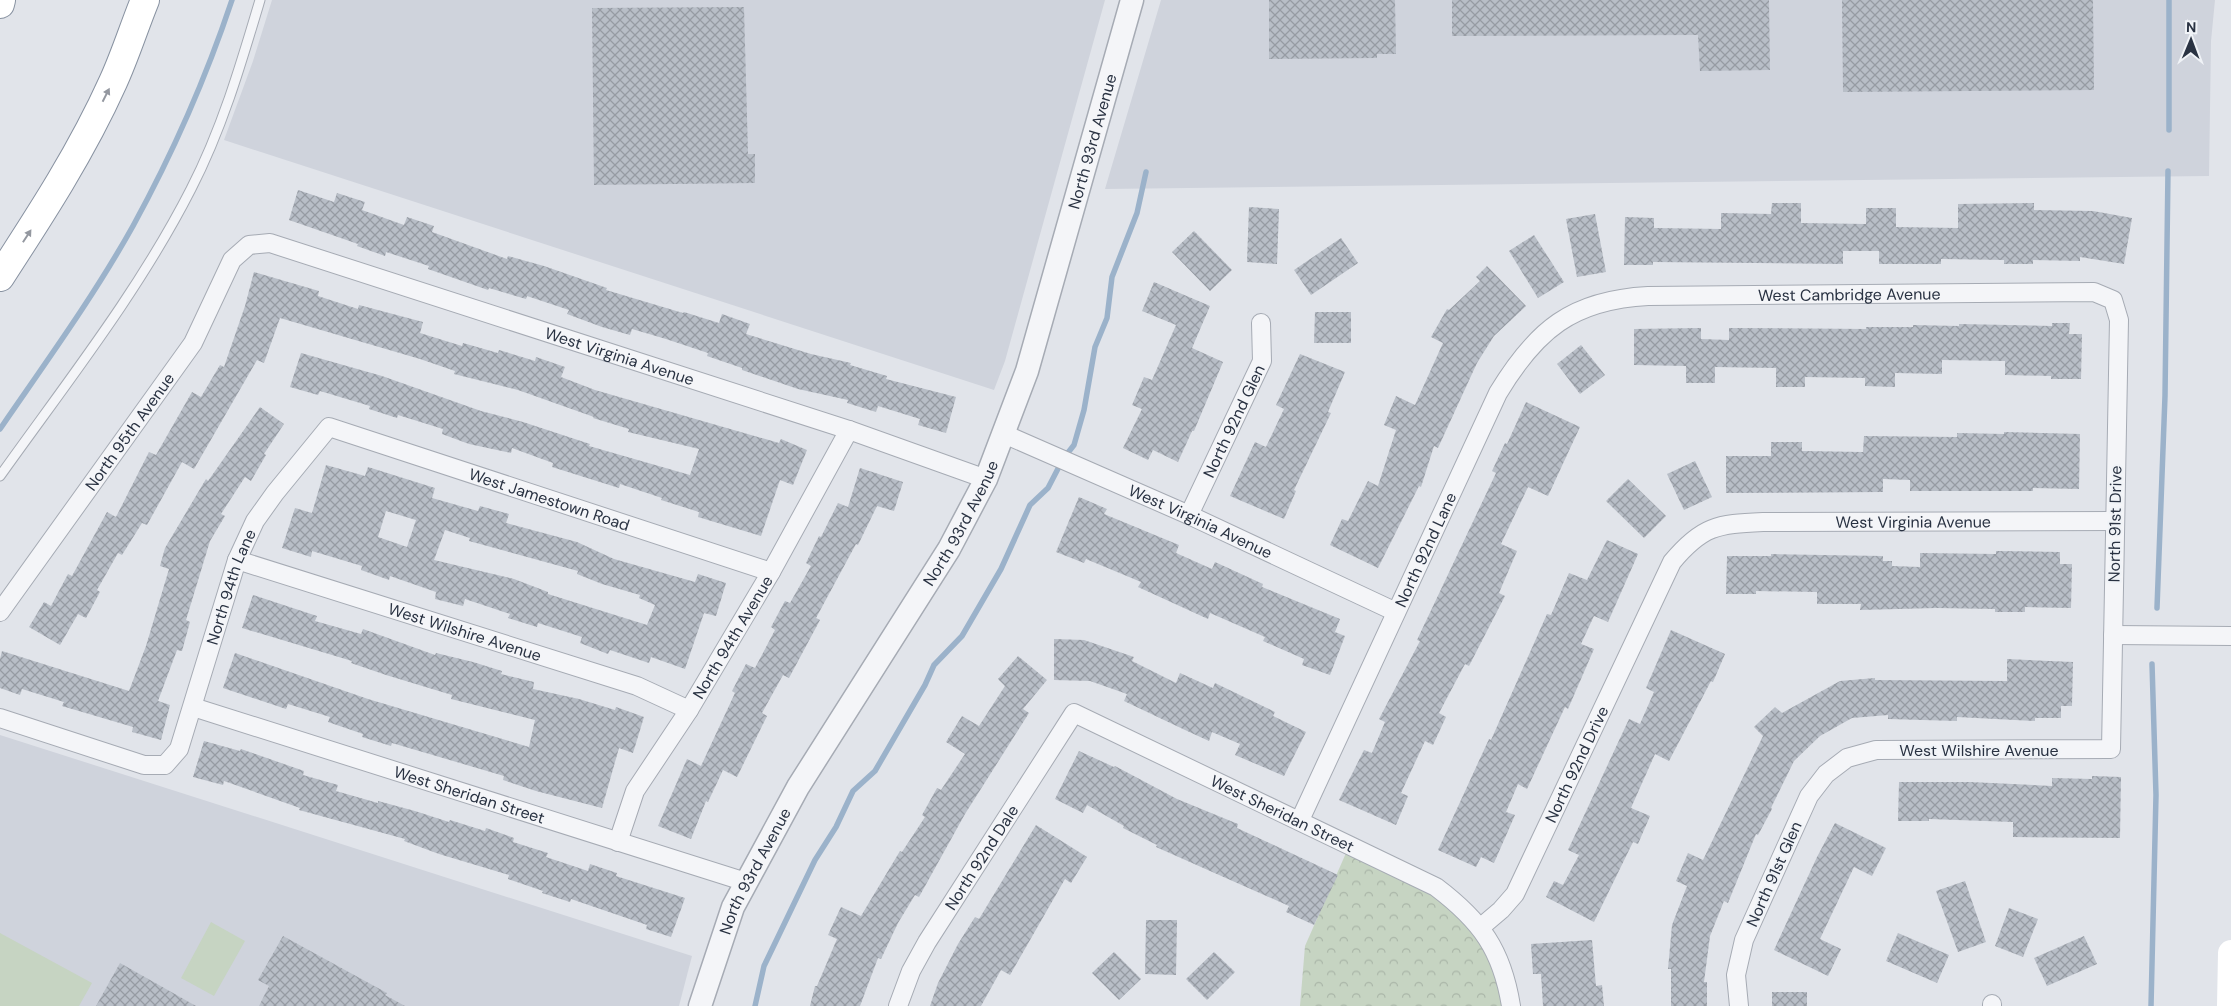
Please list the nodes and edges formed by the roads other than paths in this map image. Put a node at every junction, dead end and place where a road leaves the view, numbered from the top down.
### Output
1 (1, 0) edge
2 (145, 0) edge
3 (260, 0) edge
4 (1132, 0) edge
5 (0, 4) edge
6 (249, 245) joint
7 (0, 277) edge
8 (2113, 300) joint
9 (1585, 307) joint
10 (1261, 323) dead end
11 (329, 427) joint
12 (849, 430) junction
13 (1004, 434) junction
14 (0, 476) edge
15 (986, 480) junction
16 (1189, 515) junction
17 (2115, 521) junction
18 (1711, 527) joint
19 (237, 560) junction
20 (771, 572) junction
21 (0, 612) edge
22 (1396, 612) junction
23 (2113, 635) junction
24 (2231, 636) edge
25 (193, 707) junction
26 (689, 710) junction
27 (1074, 713) joint
28 (0, 718) edge
29 (2111, 750) joint
30 (1848, 758) joint
31 (1300, 820) junction
32 (618, 842) junction
33 (746, 882) junction
34 (1480, 926) junction
35 (2231, 953) edge
36 (700, 1006) edge
37 (898, 1006) edge
38 (1511, 1006) edge
39 (1739, 1006) edge
40 (2230, 1006) edge

1 - 5 highway
7 -> 2 highway
3 - 14 lane
4 - 13 street, North 93rd Avenue
6 - 12 street, West Virginia Avenue
6 - 21 street, North 95th Avenue
8 - 9 street, West Cambridge Avenue
8 - 17 street, North 91st Drive
9 - 22 street, North 92nd Lane
10 - 16 street, North 92nd Glen
11 - 19 street, North 94th Lane
11 - 20 street, West Jamestown Road
12 - 15 street, West Virginia Avenue
12 - 20 street, North 94th Avenue
13 - 15 street, North 93rd Avenue
13 - 16 street, West Virginia Avenue
15 - 33 street, North 93rd Avenue
16 - 22 street, West Virginia Avenue
17 - 18 street, West Virginia Avenue
17 - 23 street, North 91st Drive
18 - 34 street, North 92nd Drive
19 - 25 street, North 94th Lane
19 - 26 street, West Wilshire Avenue
20 - 26 street, North 94th Avenue
22 - 31 street, North 92nd Lane
23 - 24 street
23 - 29 street, North 91st Drive
25 - 28 street, North 94th Lane
25 - 32 street, West Sheridan Street
26 - 32 street, North 94th Avenue
27 - 31 street, West Sheridan Street
27 - 37 street, North 92nd Dale
29 - 30 street, West Wilshire Avenue
30 - 39 street, North 91st Glen
31 - 34 street, West Sheridan Street
32 - 33 street, West Sheridan Street
33 - 36 street, North 93rd Avenue
34 - 38 street
35 - 40 main road

